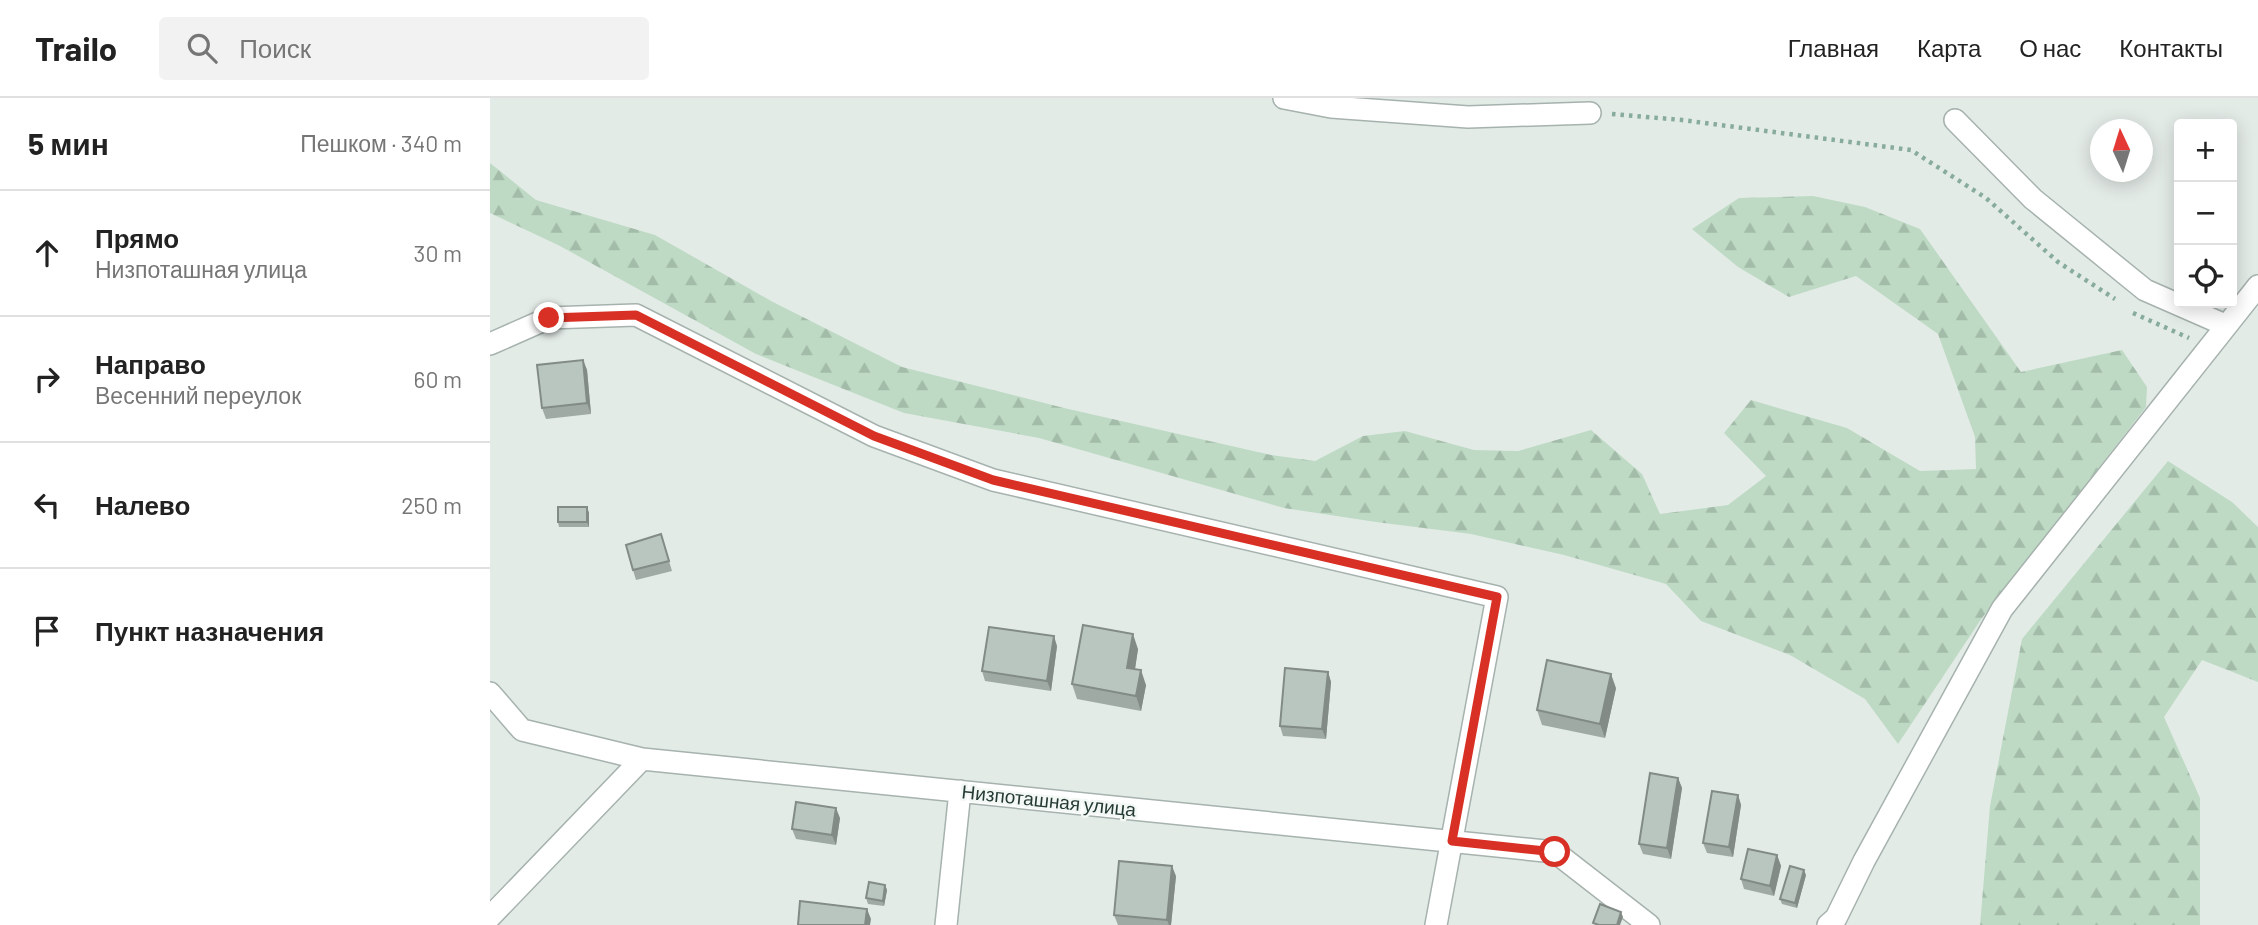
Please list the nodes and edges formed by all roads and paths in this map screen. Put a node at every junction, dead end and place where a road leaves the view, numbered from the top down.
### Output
1 (1284, 98) edge
2 (1590, 113) joint
3 (1955, 120) dead end
4 (2258, 286) edge
5 (2117, 300) dead end
6 (2127, 308) dead end
7 (2225, 326) junction
8 (490, 344) edge
9 (2208, 347) junction
10 (490, 694) edge
11 (642, 759) junction
12 (960, 791) junction
13 (1452, 841) junction
14 (490, 917) edge
15 (946, 925) edge
16 (1436, 925) edge
17 (1649, 925) edge
18 (1828, 925) edge

1 - 2 street
2 - 5 path
3 - 7 street
4 - 7 street
6 - 9 path
7 - 9 street
8 - 13 street
9 - 18 street
10 - 11 street, Низпоташная улица
11 - 12 street, Низпоташная улица
11 - 14 street
12 - 13 street, Низпоташная улица
12 - 15 street
13 - 16 street
13 - 17 street, Низпоташная улица

